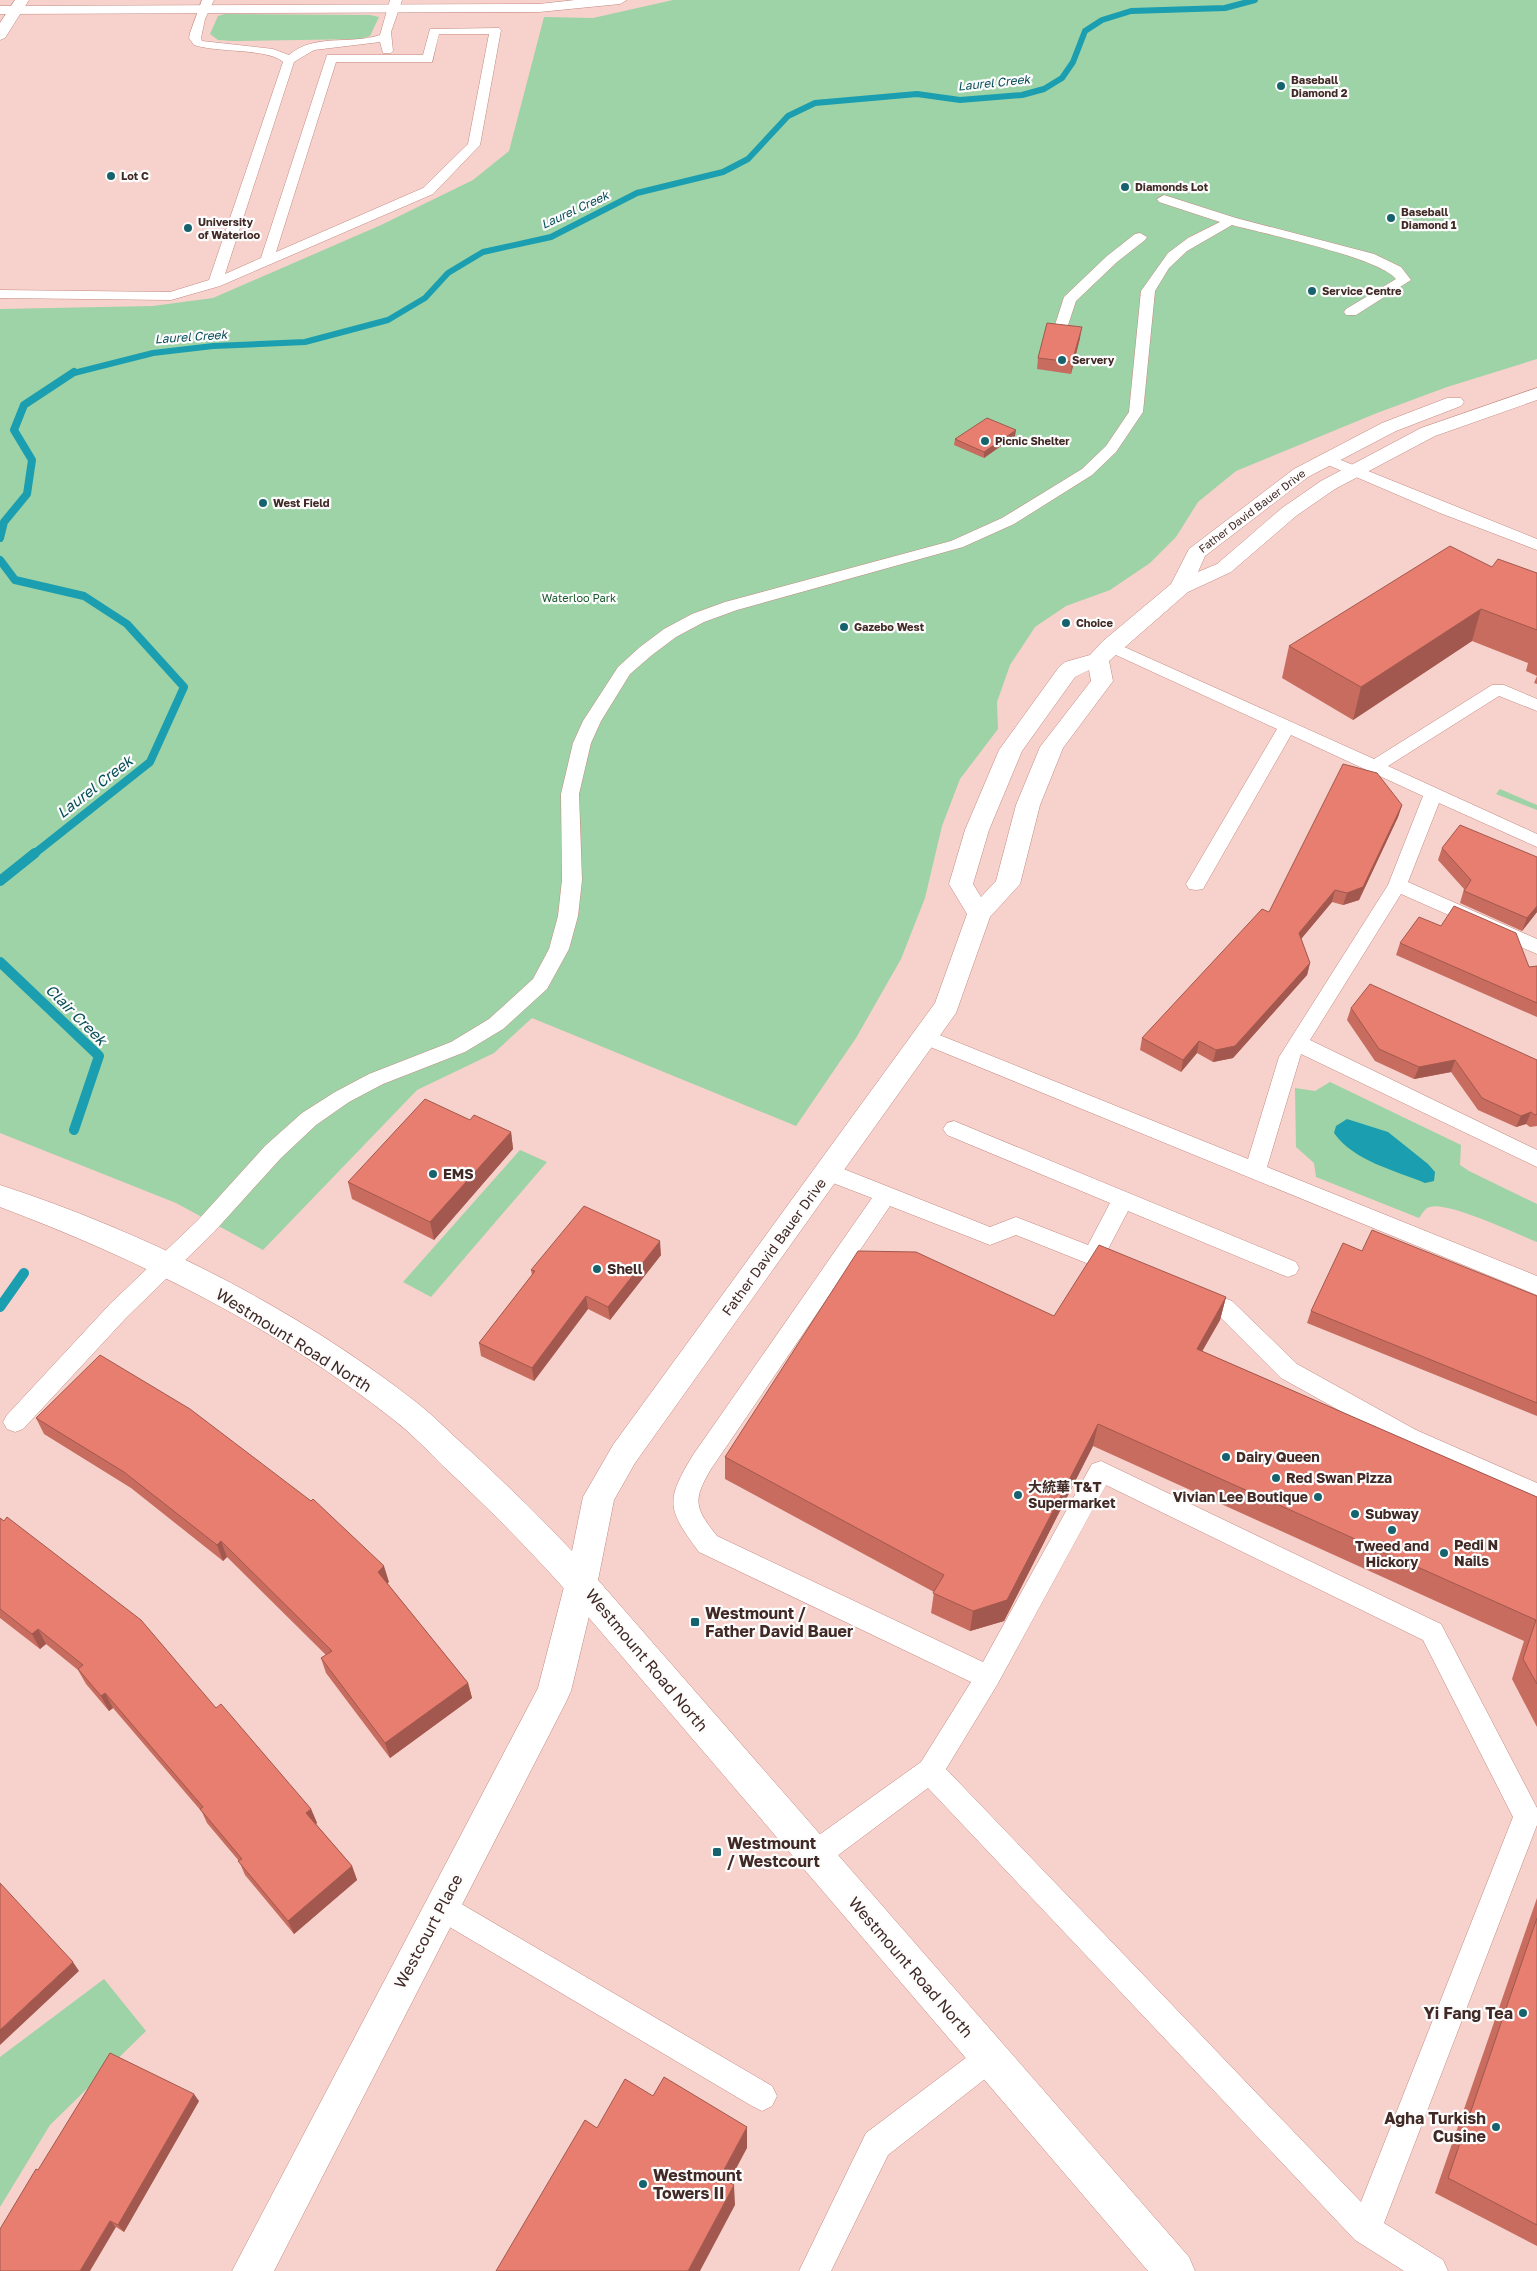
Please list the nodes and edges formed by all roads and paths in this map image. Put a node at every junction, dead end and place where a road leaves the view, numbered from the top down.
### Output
1 (620, 0) edge
2 (206, 4) edge
3 (394, 4) edge
4 (12, 7) edge
5 (0, 35) edge
6 (385, 37) junction
7 (387, 58) junction
8 (289, 61) junction
9 (1164, 200) dead end
10 (1230, 221) junction
11 (1140, 237) dead end
12 (267, 260) junction
13 (215, 283) junction
14 (0, 294) edge
15 (1351, 312) dead end
16 (1062, 326) edge
17 (1537, 376) edge
18 (1537, 394) edge
19 (1326, 459) junction
20 (1353, 472) junction
21 (1537, 545) edge
22 (1180, 587) junction
23 (1105, 653) junction
24 (1537, 706) edge
25 (1287, 727) junction
26 (1374, 767) junction
27 (1432, 794) junction
28 (1537, 841) edge
29 (1196, 884) dead end
30 (1397, 885) junction
31 (979, 914) junction
32 (1537, 947) edge
33 (925, 1037) junction
34 (1297, 1043) junction
35 (954, 1129) dead end
36 (1537, 1159) edge
37 (1255, 1171) junction
38 (828, 1172) junction
39 (0, 1196) edge
40 (884, 1196) junction
41 (1123, 1199) junction
42 (1093, 1257) junction
43 (165, 1264) junction
44 (1288, 1268) dead end
45 (1136, 1273) edge
46 (1537, 1286) edge
47 (1180, 1290) edge
48 (14, 1422) dead end
49 (1537, 1494) edge
50 (581, 1583) junction
51 (988, 1677) junction
52 (930, 1771) junction
53 (815, 1855) junction
54 (441, 1906) junction
55 (990, 2058) junction
56 (762, 2096) dead end
57 (1366, 2229) junction
58 (252, 2271) edge
59 (815, 2271) edge
60 (1175, 2271) edge
61 (1432, 2271) edge

1 - 3 street
2 - 3 street
2 - 4 street
2 - 8 lane
3 - 6 lane
4 - 5 street
6 - 7 lane
6 - 8 lane
7 - 12 lane
7 - 12 lane
8 - 13 lane
9 - 10 lane
10 - 15 lane
10 - 43 lane
11 - 16 lane
12 - 13 lane
13 - 14 lane
17 - 19 street, Father David Bauer Drive
18 - 20 street, Father David Bauer Drive
19 - 20 lane
19 - 22 street, Father David Bauer Drive
20 - 21 lane
20 - 22 street, Father David Bauer Drive
22 - 23 street, Father David Bauer Drive
23 - 25 lane
23 - 31 street, Father David Bauer Drive
23 - 31 street, Father David Bauer Drive
24 - 26 lane
25 - 26 lane
25 - 29 lane
26 - 27 lane
27 - 28 lane
27 - 30 lane
30 - 32 lane
30 - 34 lane
31 - 33 street, Father David Bauer Drive
33 - 37 lane
33 - 38 street, Father David Bauer Drive
34 - 36 lane
34 - 37 lane
35 - 41 lane
37 - 46 lane
38 - 40 lane
38 - 50 street, Father David Bauer Drive
39 - 43 street, Westmount Road North
40 - 42 lane
40 - 51 lane
41 - 42 lane
41 - 44 lane
42 - 45 lane
43 - 48 lane
43 - 50 street, Westmount Road North
47 - 49 lane
50 - 53 street, Westmount Road North
50 - 54 street, Westcourt Place
51 - 52 lane
51 - 57 lane
52 - 53 lane
52 - 57 lane
53 - 55 street, Westmount Road North
54 - 56 lane
54 - 58 street, Westcourt Place
55 - 59 lane
55 - 60 street, Westmount Road North
57 - 61 lane

